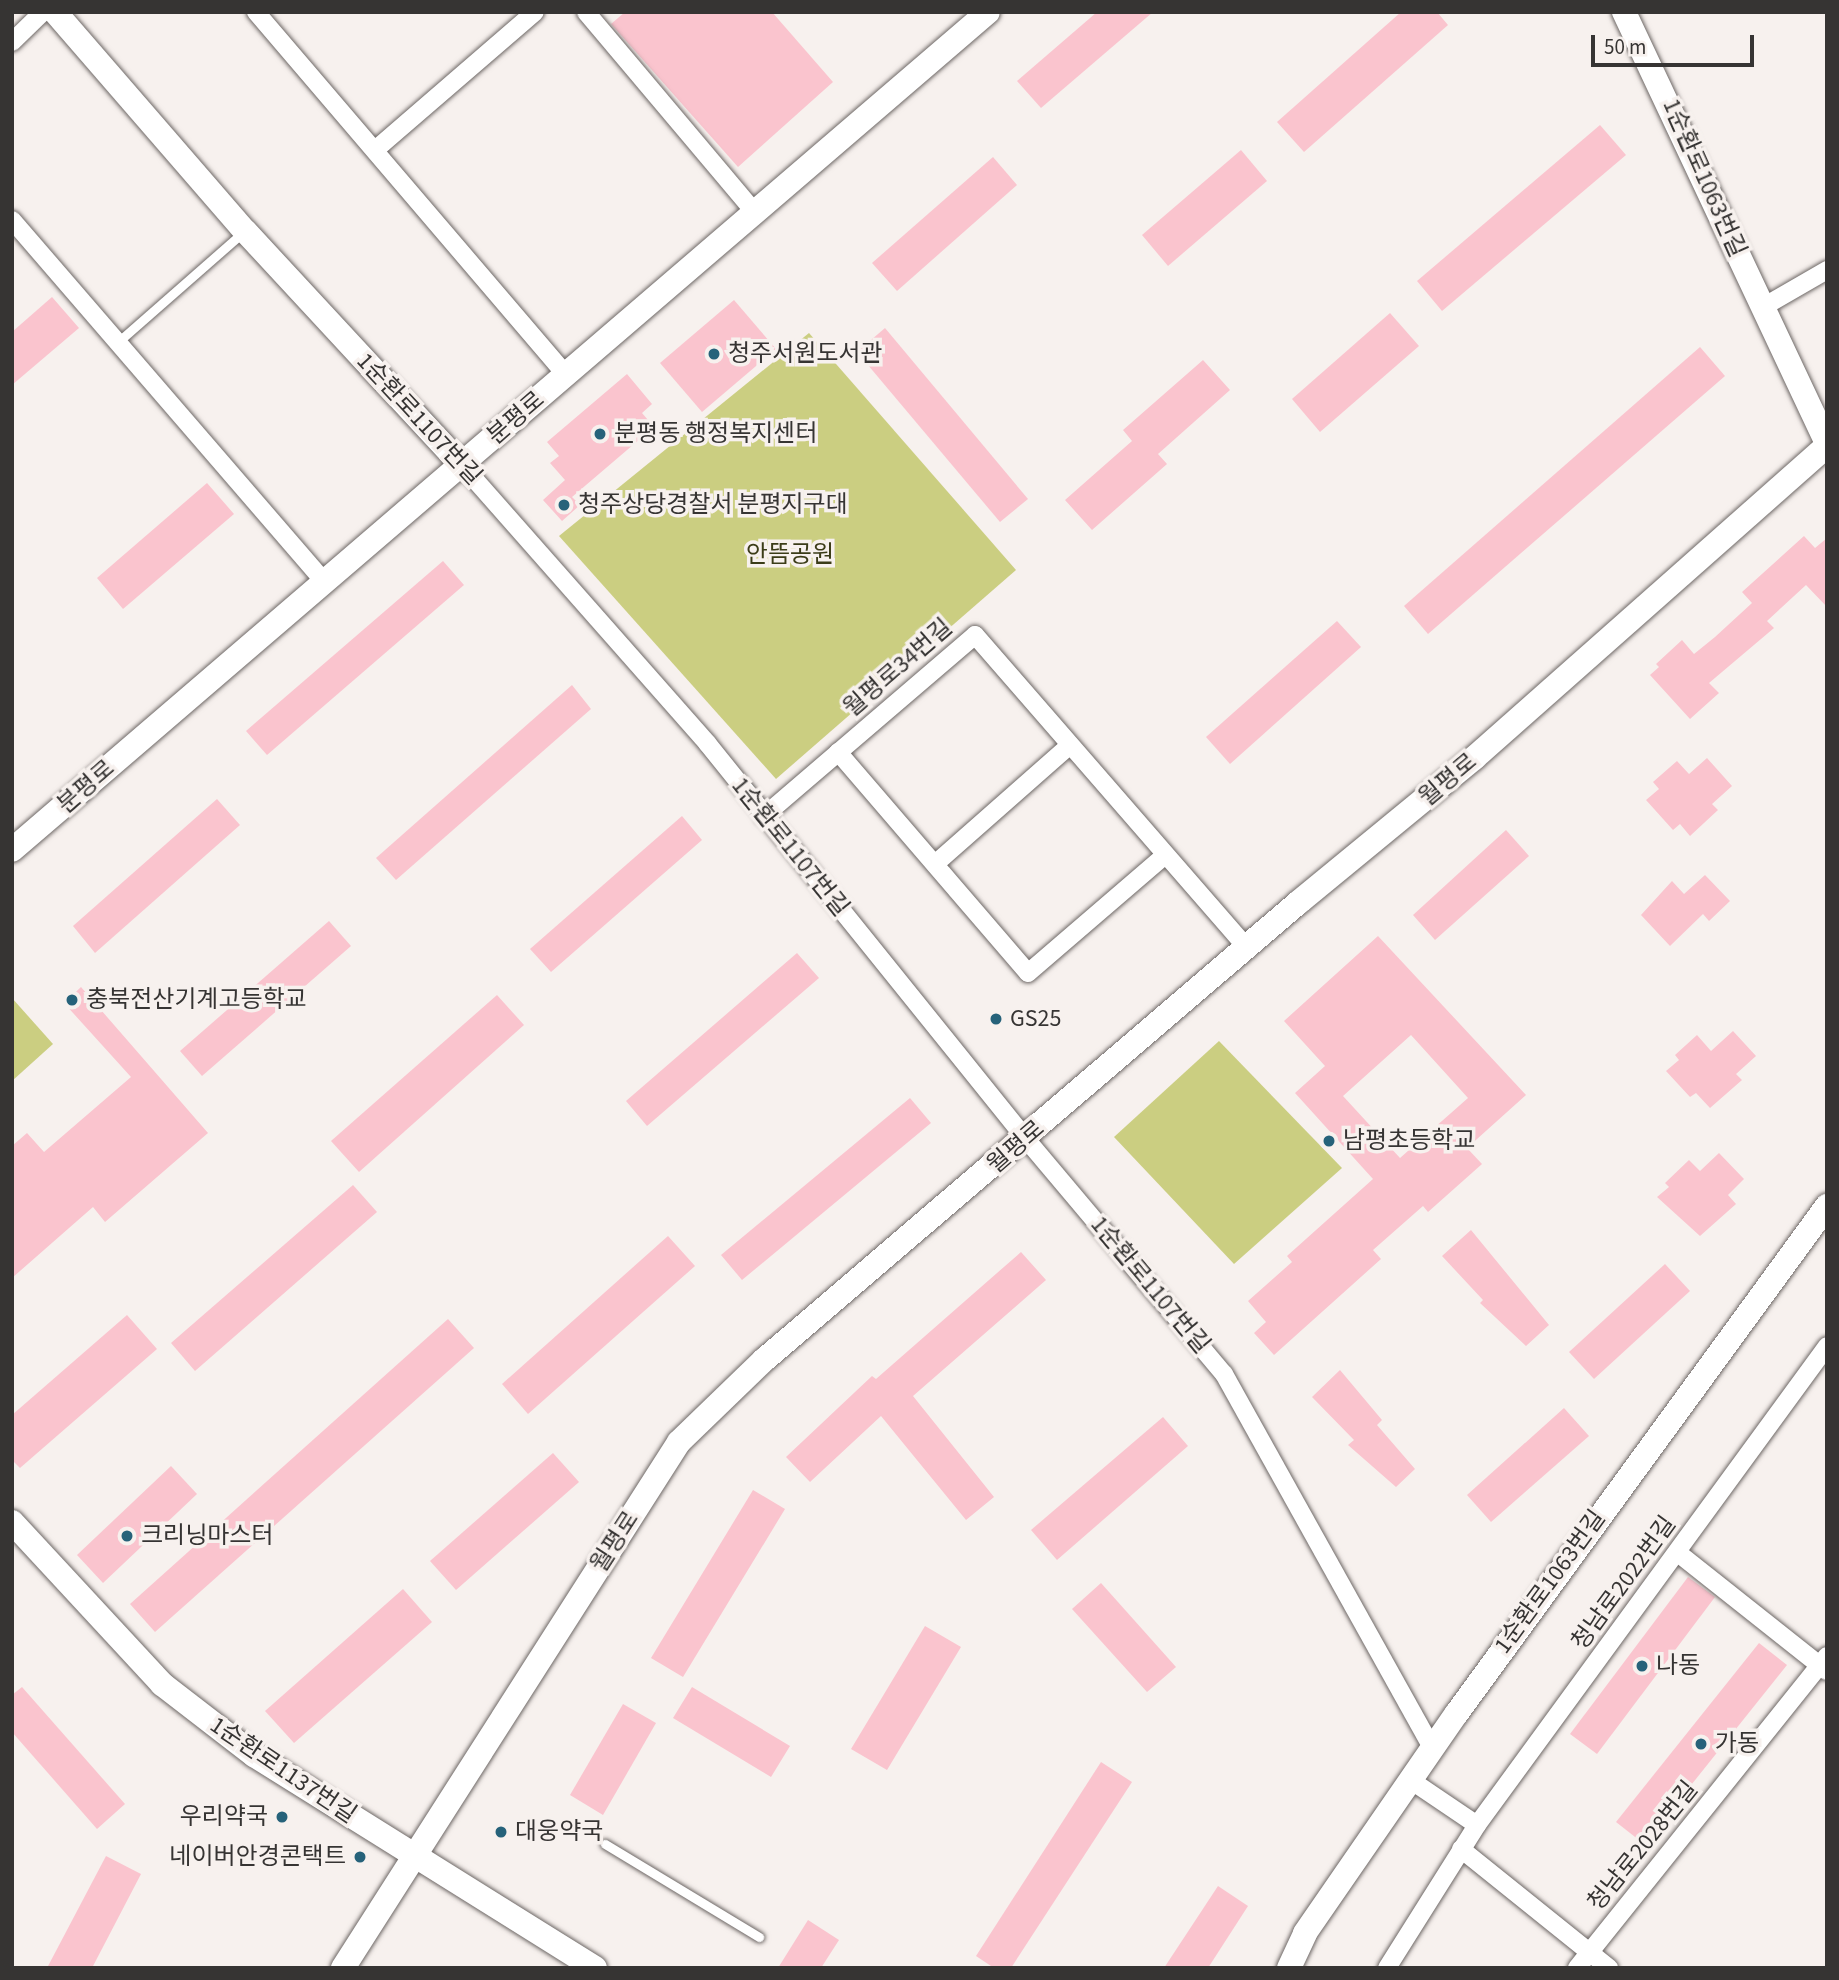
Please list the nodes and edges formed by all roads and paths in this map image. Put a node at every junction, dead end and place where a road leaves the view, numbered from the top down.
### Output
1 (43, 12) edge
2 (55, 12) edge
3 (256, 12) edge
4 (535, 12) edge
5 (586, 12) edge
6 (988, 12) edge
7 (1624, 12) edge
8 (12, 42) edge
9 (374, 150) junction
10 (755, 213) junction
11 (12, 220) edge
12 (245, 231) junction
13 (1827, 270) edge
14 (1763, 307) junction
15 (118, 342) junction
16 (566, 375) junction
17 (1827, 445) edge
18 (462, 465) junction
19 (325, 582) junction
20 (1070, 745) junction
21 (838, 752) junction
22 (764, 816) junction
23 (12, 850) edge
24 (1165, 855) junction
25 (935, 864) junction
26 (1246, 947) junction
27 (1026, 1139) junction
28 (1827, 1206) edge
29 (1827, 1346) edge
30 (12, 1522) edge
31 (1678, 1553) junction
32 (1824, 1664) edge
33 (1433, 1749) junction
34 (1412, 1781) junction
35 (1477, 1825) junction
36 (605, 1843) dead end
37 (1461, 1849) junction
38 (414, 1858) junction
39 (759, 1937) dead end
40 (1590, 1952) junction
41 (344, 1968) edge
42 (595, 1968) edge
43 (1289, 1968) edge
44 (1387, 1968) edge
45 (1577, 1968) edge
46 (1609, 1968) edge

1 - 8 street
2 - 12 street, 1순환로1107번길
3 - 9 street
4 - 9 street
5 - 10 street
6 - 10 street, 분평로
7 - 14 street, 1순환로1063번길
9 - 16 street
10 - 16 street, 분평로
11 - 15 street
12 - 15 lane
12 - 18 street, 1순환로1107번길
13 - 14 street
14 - 17 street, 1순환로1063번길
15 - 19 street
16 - 18 street, 분평로
17 - 26 street, 월평로
18 - 19 street, 분평로
18 - 22 street, 1순환로1107번길
19 - 23 street, 분평로
20 - 21 street, 월평로34번길
20 - 24 street, 월평로34번길
20 - 25 street
21 - 22 street, 월평로34번길
21 - 25 street, 월평로34번길
22 - 27 street, 1순환로1107번길
24 - 25 street, 월평로34번길
24 - 26 street, 월평로34번길
26 - 27 street, 월평로
27 - 33 street, 1순환로1107번길
27 - 38 street, 월평로
28 - 33 street, 1순환로1063번길
29 - 31 street, 청남로2022번길
30 - 38 street, 1순환로1137번길
31 - 32 street
31 - 35 street, 청남로2022번길
32 - 40 street, 청남로2028번길
33 - 34 street, 1순환로1063번길
34 - 35 street
34 - 43 street, 1순환로1063번길
35 - 37 street, 청남로2022번길
36 - 39 lane
37 - 40 street
37 - 44 street, 청남로2022번길
38 - 41 street, 월평로
38 - 42 street, 1순환로1137번길
40 - 45 street, 청남로2028번길
40 - 46 street

